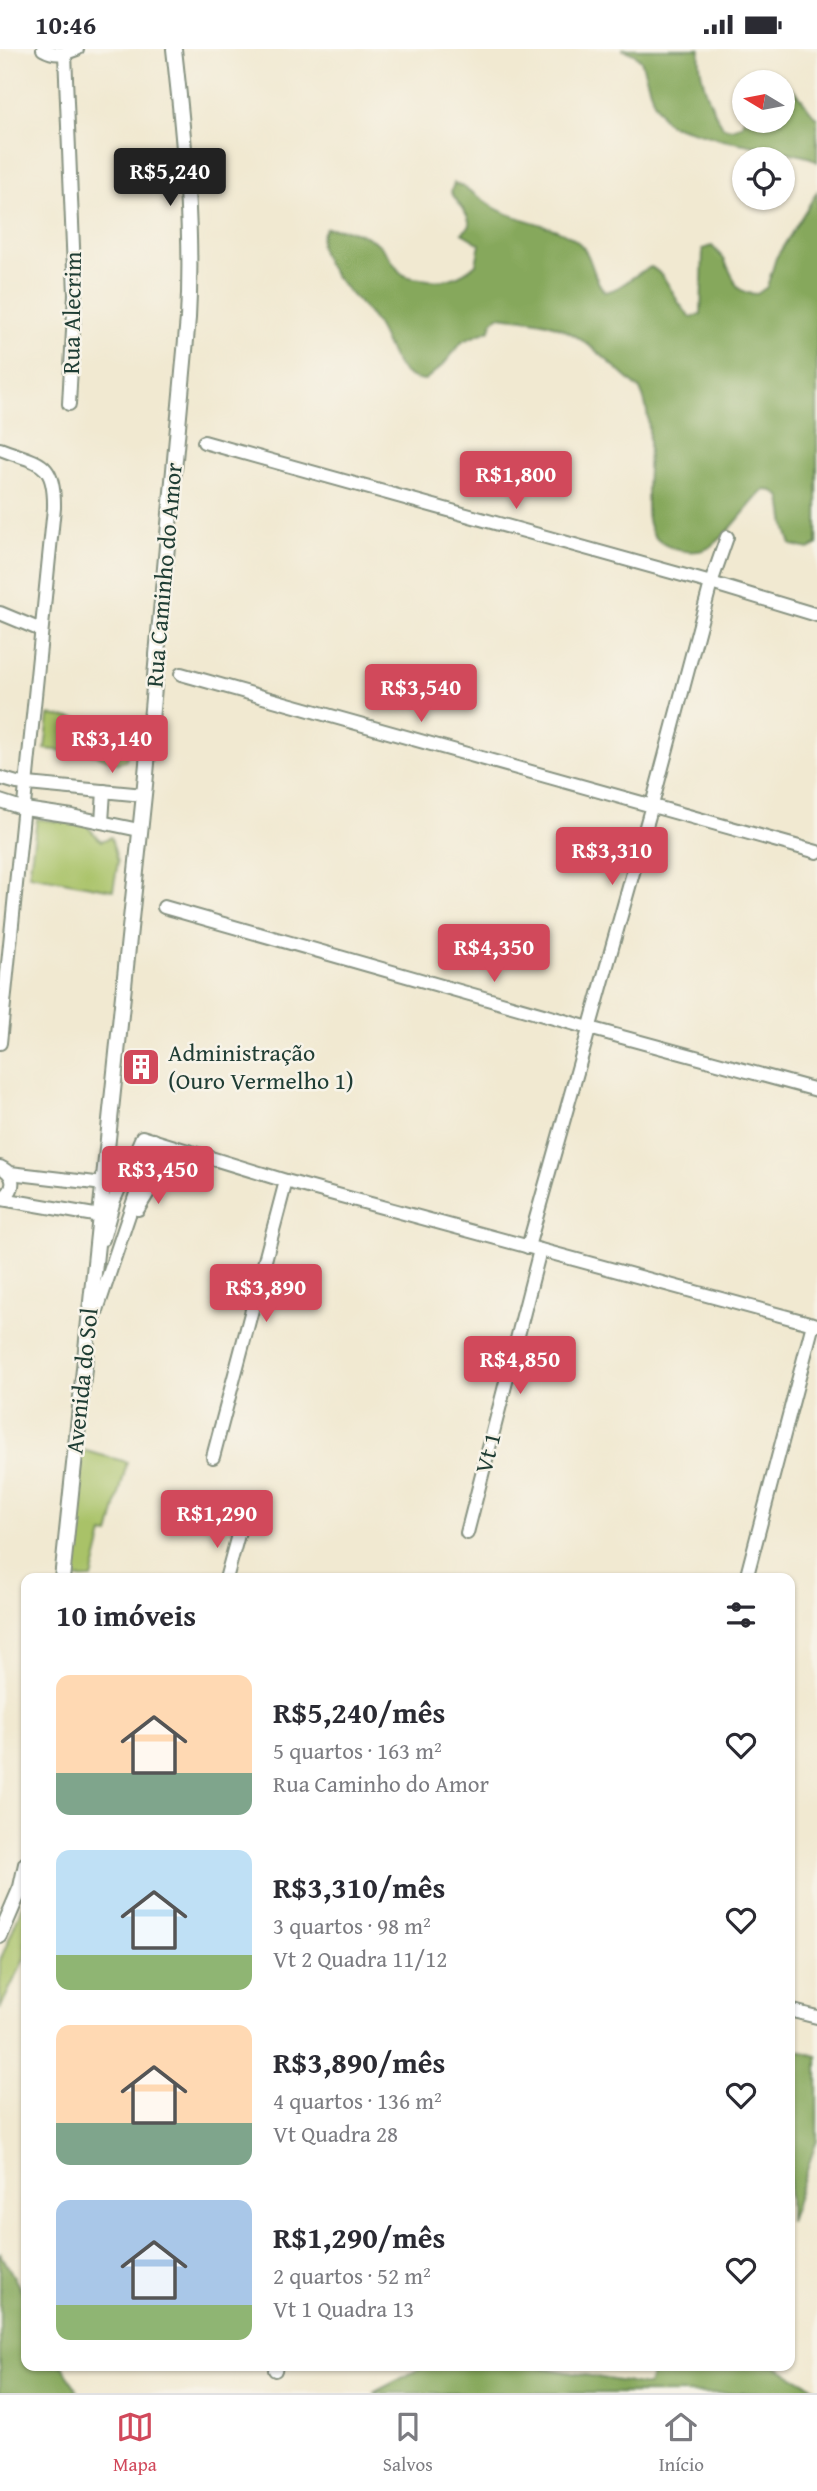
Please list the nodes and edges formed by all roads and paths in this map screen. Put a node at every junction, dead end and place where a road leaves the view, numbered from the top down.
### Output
1 (43, 49) edge
2 (174, 49) edge
3 (71, 51) edge
4 (69, 404) dead end
5 (205, 442) dead end
6 (0, 449) edge
7 (727, 537) dead end
8 (711, 583) junction
9 (0, 613) edge
10 (817, 615) edge
11 (41, 630) junction
12 (181, 674) dead end
13 (0, 778) edge
14 (27, 783) junction
15 (104, 791) junction
16 (144, 795) junction
17 (0, 801) edge
18 (653, 805) junction
19 (24, 809) junction
20 (102, 822) junction
21 (139, 830) junction
22 (817, 852) edge
23 (164, 907) dead end
24 (589, 1028) junction
25 (0, 1033) edge
26 (0, 1043) edge
27 (817, 1090) edge
28 (148, 1139) junction
29 (174, 1148) junction
30 (5, 1170) edge
31 (286, 1181) junction
32 (104, 1184) junction
33 (1, 1199) edge
34 (100, 1216) junction
35 (534, 1249) junction
36 (118, 1251) junction
37 (92, 1280) junction
38 (815, 1325) edge
39 (85, 1343) junction
40 (213, 1457) dead end
41 (239, 1531) dead end
42 (467, 1533) dead end
43 (63, 1573) edge
44 (228, 1573) edge
45 (748, 1573) edge
46 (21, 1887) edge
47 (0, 1936) edge
48 (795, 2012) edge
49 (817, 2017) edge

1 - 3 street
2 - 16 street, Rua Caminho do Amor
3 - 4 street, Rua Alecrim
5 - 8 street
6 - 11 street
7 - 8 street, Vt 1
8 - 10 street
8 - 18 street, Vt 1
9 - 11 street
11 - 14 street
12 - 18 street
13 - 14 street
14 - 15 street
14 - 19 street
15 - 16 street
15 - 20 street
16 - 21 street, Rua Caminho do Amor
17 - 19 street
18 - 22 street
18 - 24 street, Vt 1
19 - 20 street
19 - 25 street
20 - 21 street
21 - 32 street, Rua Caminho do Amor
23 - 24 street
24 - 27 street
24 - 35 street, Vt 1
25 - 26 street
28 - 29 street
28 - 36 street
28 - 37 street
29 - 31 street
29 - 36 street
30 - 32 street
30 - 33 street
31 - 35 street
31 - 40 street
32 - 34 street, Avenida do Sol
33 - 34 street
34 - 37 street, Avenida do Sol
35 - 38 street
35 - 42 street, Vt 1
36 - 39 street
37 - 39 street, Avenida do Sol
38 - 45 street
39 - 43 street, Avenida do Sol
41 - 44 street
46 - 47 street
48 - 49 street

